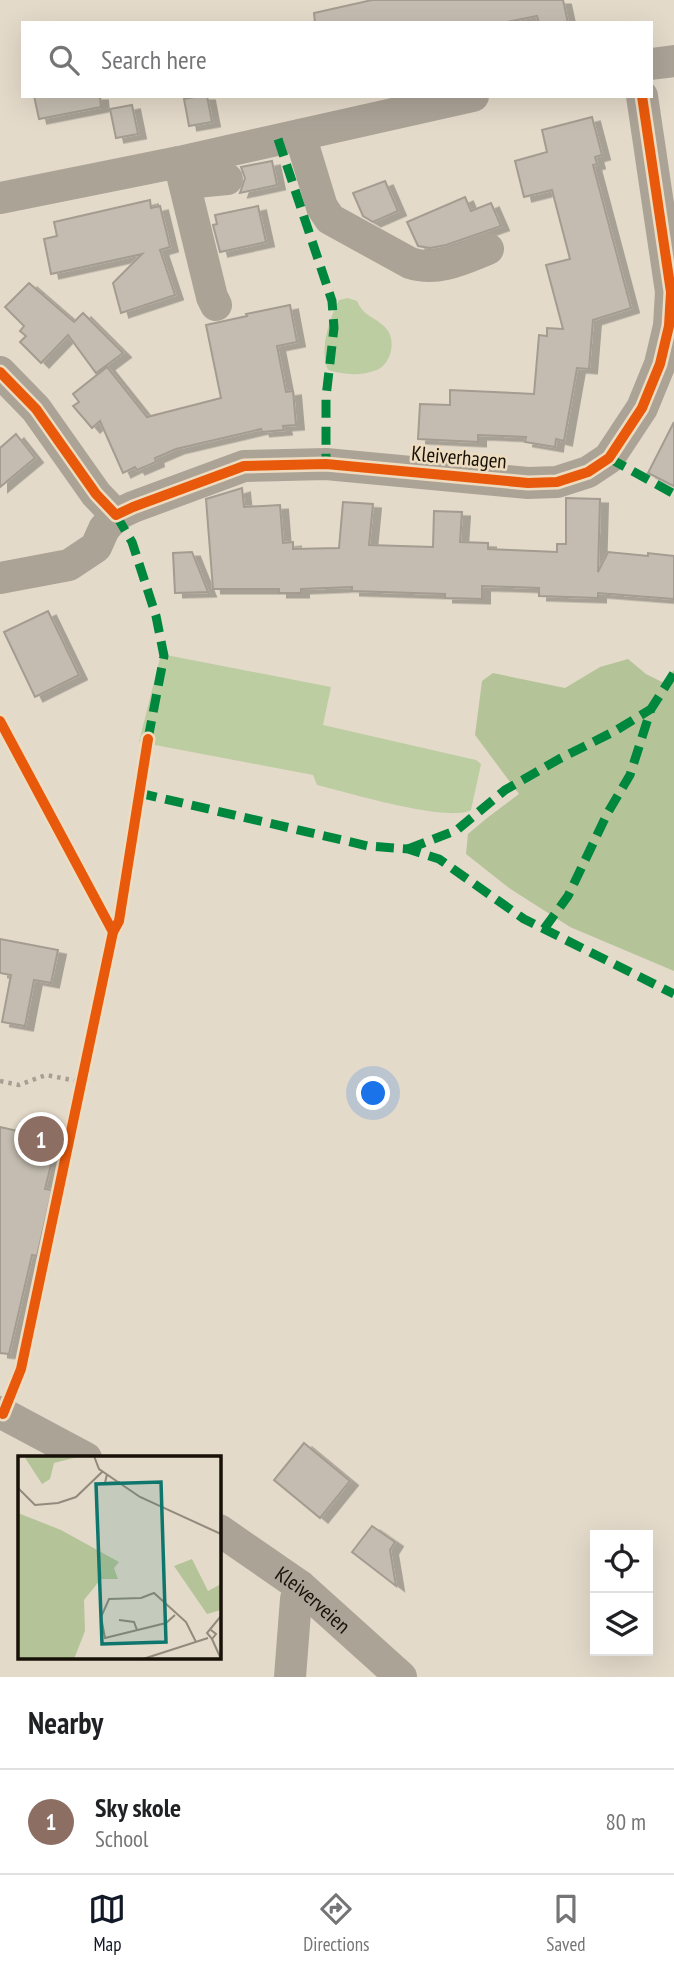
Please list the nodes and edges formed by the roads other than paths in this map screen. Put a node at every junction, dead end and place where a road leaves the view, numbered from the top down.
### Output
1 (674, 61) edge
2 (653, 64) edge
3 (464, 98) edge
4 (642, 98) edge
5 (300, 135) junction
6 (182, 172) junction
7 (227, 179) dead end
8 (0, 198) edge
9 (488, 249) dead end
10 (216, 305) dead end
11 (0, 372) edge
12 (116, 515) junction
13 (0, 578) edge
14 (0, 1412) edge
15 (82, 1456) edge
16 (220, 1531) edge
17 (300, 1586) junction
18 (290, 1677) edge
19 (401, 1677) edge

1 - 2 street
3 - 5 street
4 - 12 street, Kleiverhagen
5 - 6 street
5 - 9 street
6 - 7 street
6 - 8 street
6 - 10 street
11 - 12 street
12 - 13 street
14 - 15 street
16 - 17 street, Kleiverveien
17 - 18 street
17 - 19 street, Kleiverveien

